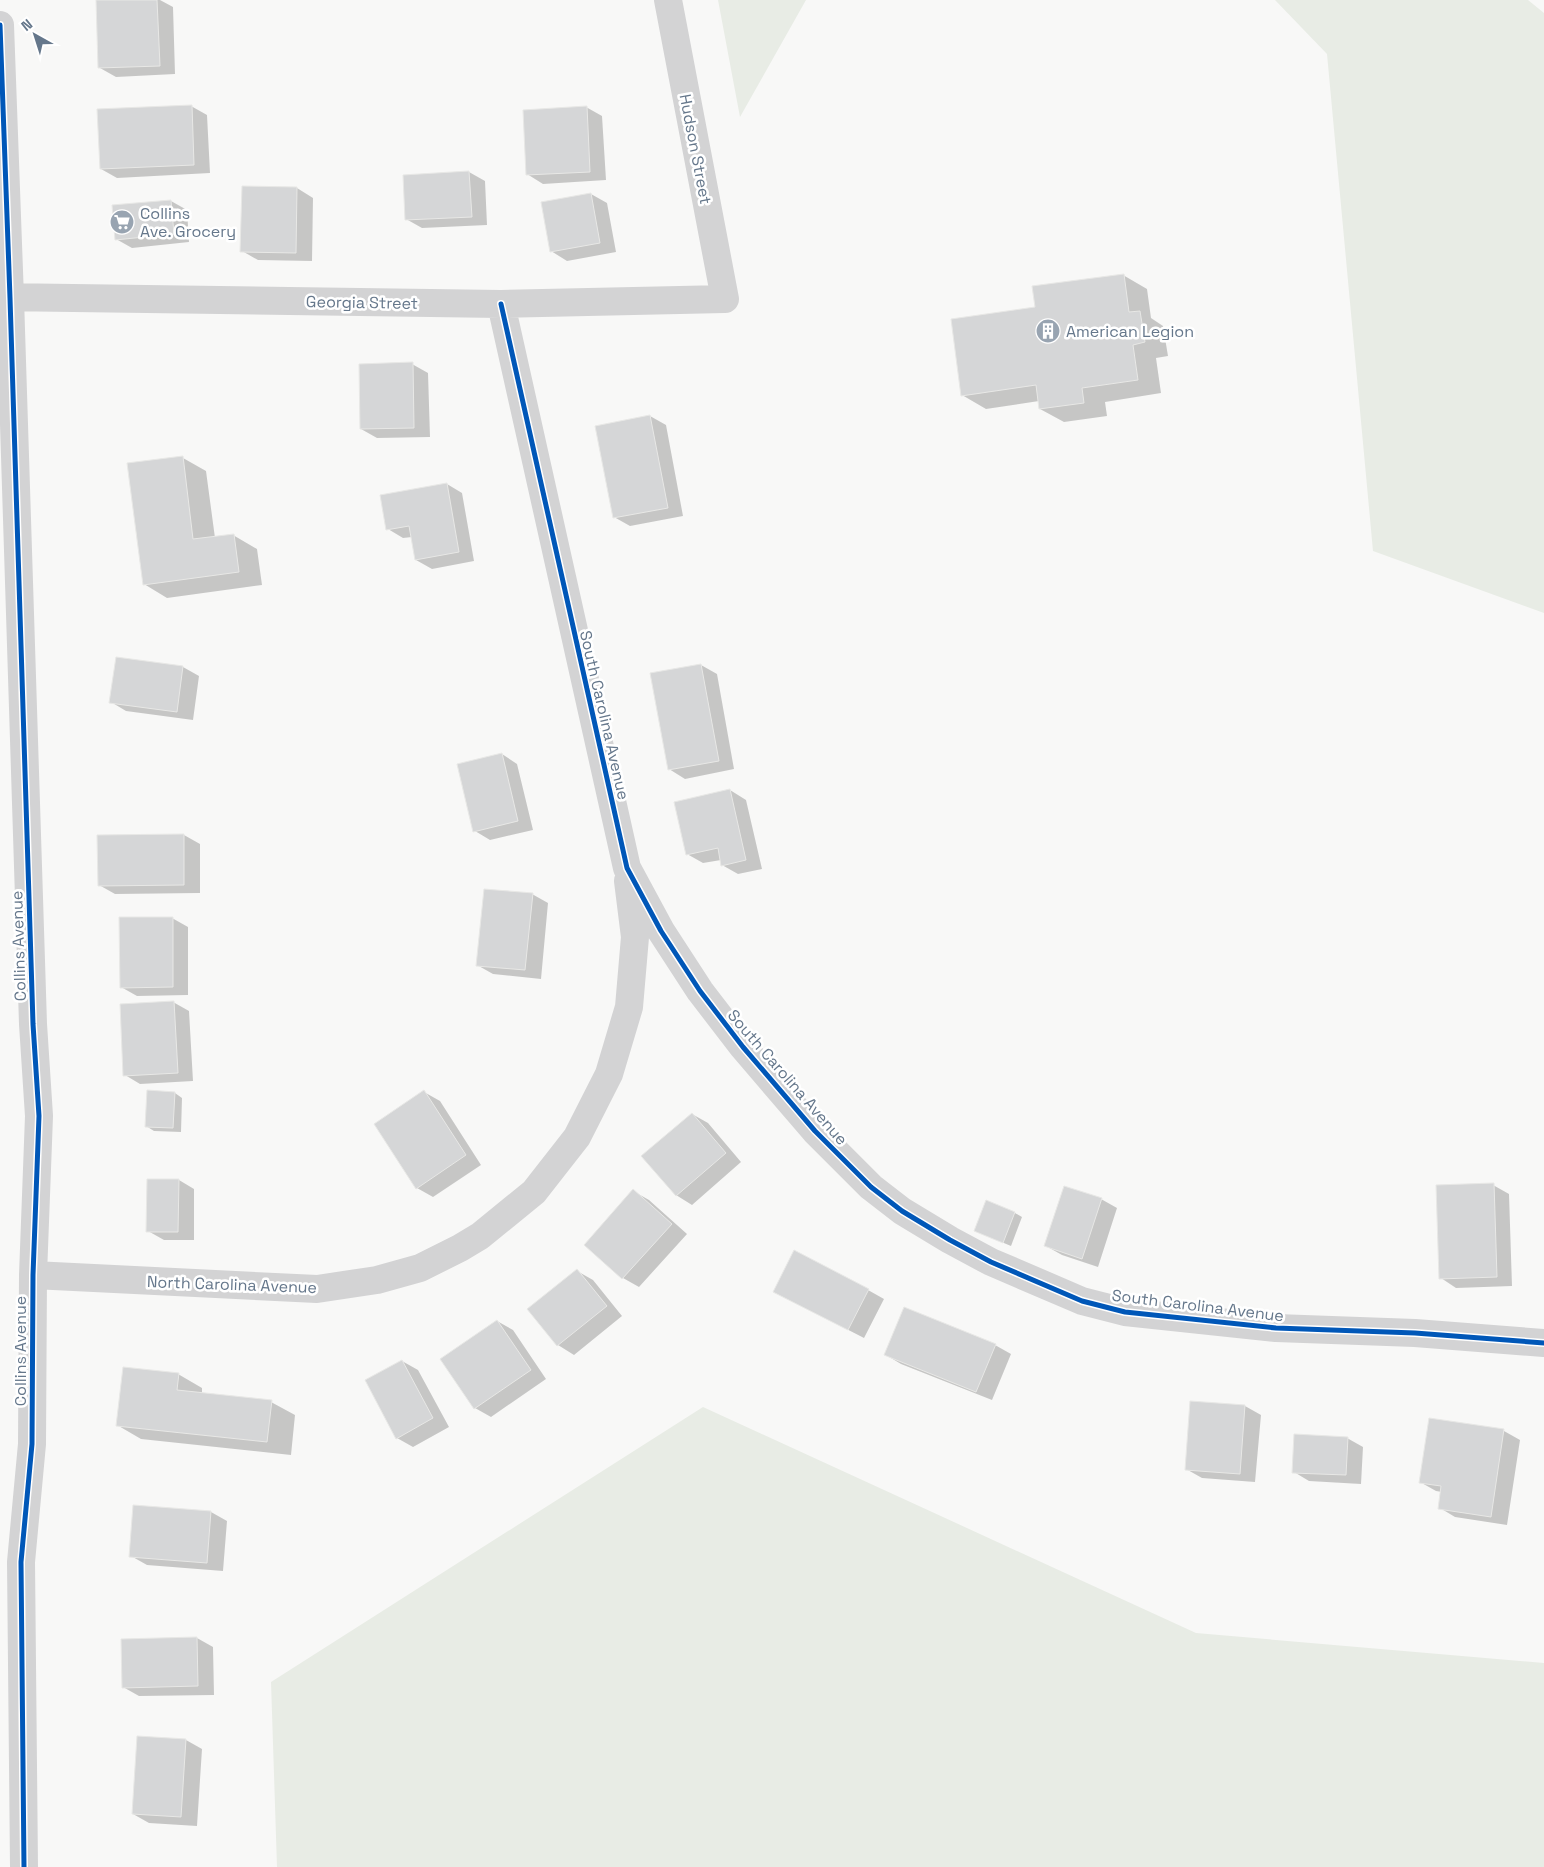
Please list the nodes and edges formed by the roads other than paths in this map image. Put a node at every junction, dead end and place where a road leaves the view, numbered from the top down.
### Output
1 (668, 0) edge
2 (0, 25) edge
3 (5, 297) edge
4 (725, 299) joint
5 (501, 304) junction
6 (627, 868) junction
7 (33, 1275) junction
8 (1544, 1342) edge
9 (10, 1562) edge
10 (24, 1867) edge

1 - 4 street, Hudson Street
2 - 3 street, Collins Avenue
3 - 5 street, Georgia Street
3 - 7 street, Collins Avenue
4 - 5 street, Georgia Street
5 - 6 street, South Carolina Avenue
6 - 7 street, North Carolina Avenue
6 - 8 street, South Carolina Avenue
7 - 9 street, Collins Avenue
9 - 10 street, Collins Avenue

